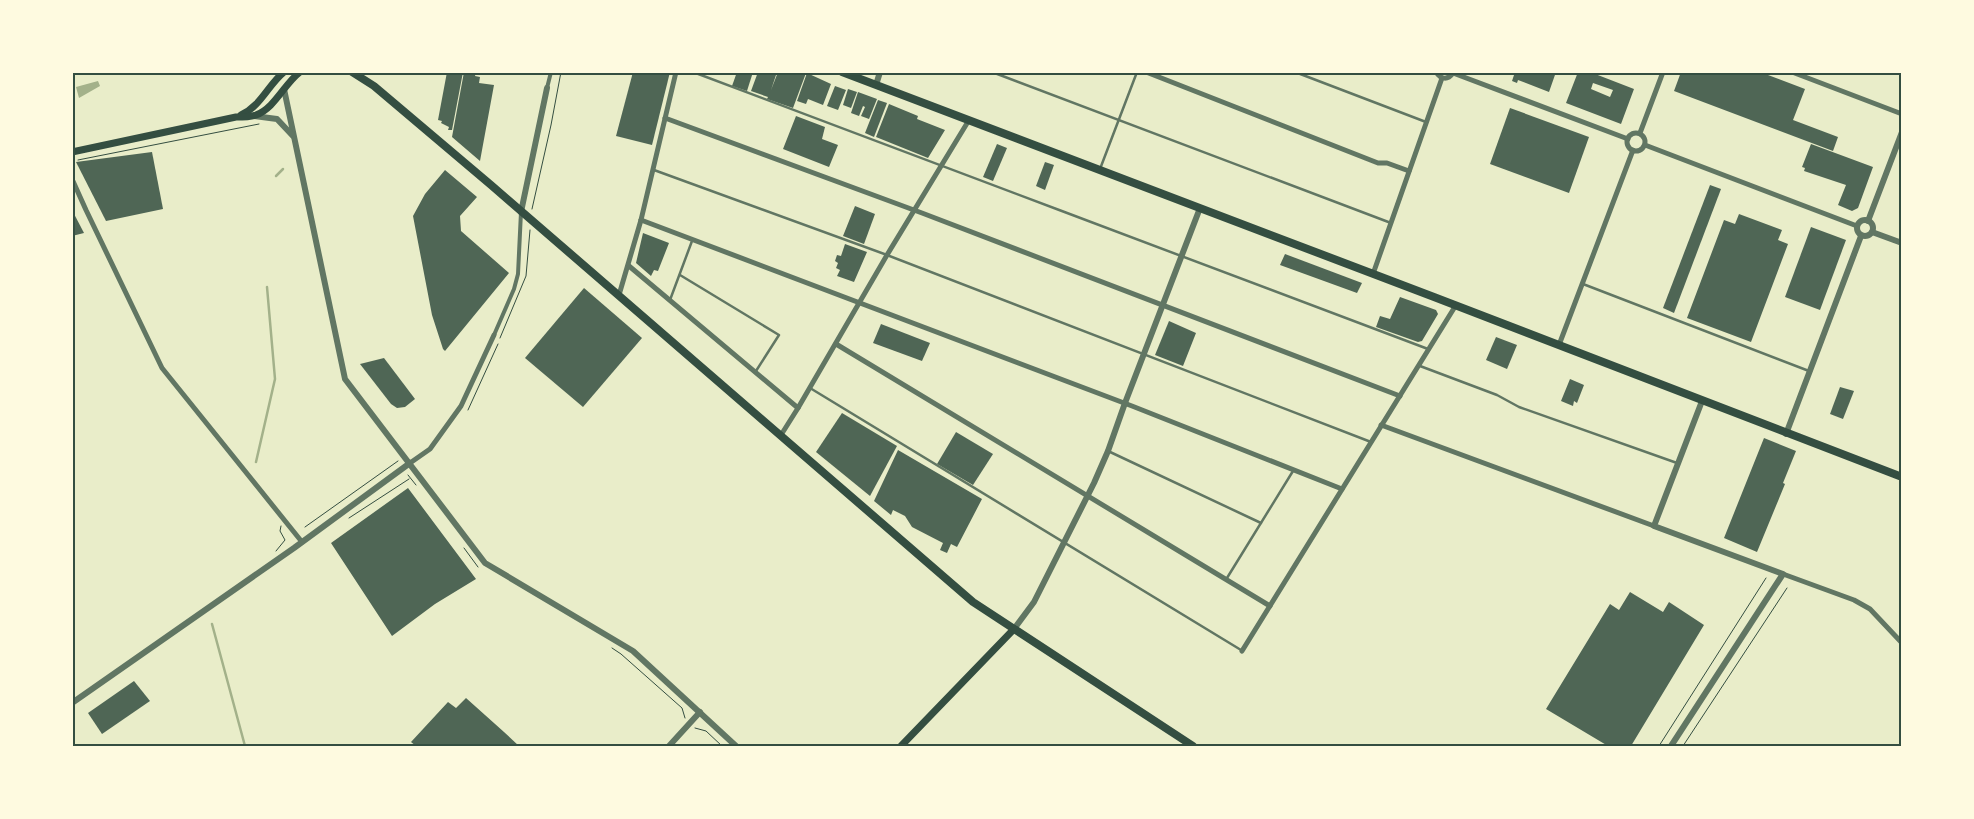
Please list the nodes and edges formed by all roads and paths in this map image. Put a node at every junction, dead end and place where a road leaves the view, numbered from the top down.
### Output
1 (300, 72) edge
2 (352, 72) edge
3 (364, 72) edge
4 (550, 72) edge
5 (561, 72) edge
6 (676, 72) edge
7 (693, 72) edge
8 (842, 72) edge
9 (880, 72) edge
10 (992, 72) edge
11 (1137, 72) edge
12 (1146, 72) edge
13 (1295, 72) edge
14 (1436, 72) edge
15 (1453, 72) edge
16 (1663, 72) edge
17 (1792, 72) edge
18 (281, 74) edge
19 (1442, 78) junction
20 (374, 86) junction
21 (876, 86) junction
22 (547, 88) joint
23 (284, 89) junction
24 (1902, 114) edge
25 (250, 116) junction
26 (236, 117) junction
27 (665, 118) junction
28 (969, 120) junction
29 (1118, 120) junction
30 (1426, 122) junction
31 (260, 124) dead end
32 (1902, 132) edge
33 (1640, 133) junction
34 (294, 137) junction
35 (1628, 139) junction
36 (1645, 145) junction
37 (1633, 150) junction
38 (72, 152) edge
39 (78, 160) dead end
40 (943, 165) junction
41 (653, 170) junction
42 (1100, 171) junction
43 (1409, 172) junction
44 (72, 179) edge
45 (1200, 208) junction
46 (915, 210) junction
47 (521, 212) junction
48 (530, 220) junction
49 (641, 220) junction
50 (1868, 221) junction
51 (1391, 223) junction
52 (1857, 226) junction
53 (1872, 232) junction
54 (1861, 236) junction
55 (692, 239) junction
56 (1902, 243) edge
57 (887, 255) junction
58 (1181, 257) junction
59 (629, 266) junction
60 (1373, 274) junction
61 (680, 275) junction
62 (1582, 284) junction
63 (619, 295) junction
64 (670, 300) junction
65 (860, 302) junction
66 (1456, 305) junction
67 (1162, 306) junction
68 (494, 335) joint
69 (836, 344) junction
70 (1559, 345) junction
71 (1428, 349) junction
72 (1144, 354) junction
73 (1419, 365) junction
74 (1810, 371) junction
75 (754, 373) junction
76 (810, 388) junction
77 (1400, 396) junction
78 (1702, 401) junction
79 (1125, 403) junction
80 (798, 408) junction
81 (1382, 425) junction
82 (1786, 434) junction
83 (780, 435) junction
84 (1372, 442) junction
85 (1108, 451) junction
86 (398, 461) dead end
87 (410, 463) junction
88 (1678, 463) junction
89 (1293, 471) junction
90 (1902, 477) edge
91 (410, 479) dead end
92 (1342, 489) junction
93 (1088, 496) junction
94 (345, 520) dead end
95 (1261, 523) junction
96 (1654, 526) junction
97 (305, 527) dead end
98 (280, 531) dead end
99 (302, 542) junction
100 (1064, 544) junction
101 (276, 550) dead end
102 (1783, 574) junction
103 (1766, 578) dead end
104 (1226, 580) junction
105 (1787, 588) dead end
106 (1270, 606) junction
107 (1014, 629) junction
108 (1902, 643) edge
109 (1242, 651) joint
110 (621, 654) dead end
111 (72, 703) edge
112 (700, 712) junction
113 (690, 724) junction
114 (669, 746) edge
115 (722, 746) edge
116 (736, 746) edge
117 (901, 746) edge
118 (1193, 746) edge
119 (1659, 746) edge
120 (1671, 746) edge
121 (1683, 746) edge

1 - 23 main road
2 - 20 main road
3 - 20 main road
4 - 22 street
5 - 48 path
6 - 27 street
7 - 40 lane
8 - 21 main road
9 - 21 street
10 - 29 lane
11 - 29 lane
12 - 43 street
13 - 30 lane
14 - 19 street
15 - 19 street
15 - 35 street
16 - 33 street
17 - 24 street
18 - 23 main road
18 - 26 main road
19 - 30 street
20 - 47 main road
21 - 28 main road
22 - 47 street
23 - 25 main road
23 - 34 street
25 - 26 main road
25 - 34 street
26 - 38 main road
27 - 41 street
27 - 46 street
28 - 40 street
28 - 42 main road
29 - 42 lane
29 - 51 lane
30 - 43 street
31 - 39 path
32 - 50 street
33 - 35 street
33 - 36 street
34 - 87 street
35 - 37 street
36 - 37 street
36 - 52 street
37 - 62 street
40 - 46 street
40 - 58 lane
41 - 49 street
41 - 57 lane
42 - 45 main road
43 - 51 street
44 - 99 street
45 - 58 street
45 - 60 main road
46 - 57 street
46 - 67 street
47 - 48 main road
47 - 68 street
48 - 63 main road
49 - 55 street
49 - 59 street
50 - 52 street
50 - 53 street
51 - 60 street
52 - 54 street
53 - 54 street
53 - 56 street
54 - 74 street
55 - 61 lane
55 - 65 street
57 - 65 street
57 - 72 lane
58 - 67 street
58 - 71 lane
59 - 63 street
59 - 64 street
60 - 66 main road
61 - 64 lane
61 - 75 lane
62 - 70 street
62 - 74 lane
63 - 83 main road
64 - 75 street
65 - 69 street
65 - 79 street
66 - 70 main road
66 - 71 street
67 - 72 street
67 - 77 street
68 - 87 street
69 - 76 street
69 - 93 street
70 - 78 main road
71 - 73 street
72 - 79 street
72 - 84 lane
73 - 77 street
73 - 88 lane
74 - 82 street
75 - 80 street
76 - 80 street
76 - 100 lane
77 - 81 street
78 - 82 main road
78 - 88 street
79 - 85 street
79 - 89 street
80 - 83 street
81 - 84 street
81 - 96 street
82 - 90 main road
83 - 107 main road
84 - 92 street
85 - 93 street
85 - 95 lane
86 - 97 path
87 - 99 street
87 - 112 street
88 - 96 street
89 - 92 street
89 - 95 lane
91 - 94 path
92 - 106 street
93 - 100 street
93 - 104 street
95 - 104 lane
96 - 102 street
98 - 101 path
99 - 111 street
100 - 107 street
100 - 109 lane
102 - 108 street
102 - 120 street
103 - 119 path
104 - 106 street
105 - 121 path
106 - 109 street
107 - 117 main road
107 - 118 main road
110 - 113 path
112 - 113 street
112 - 116 street
113 - 114 street
113 - 115 path

